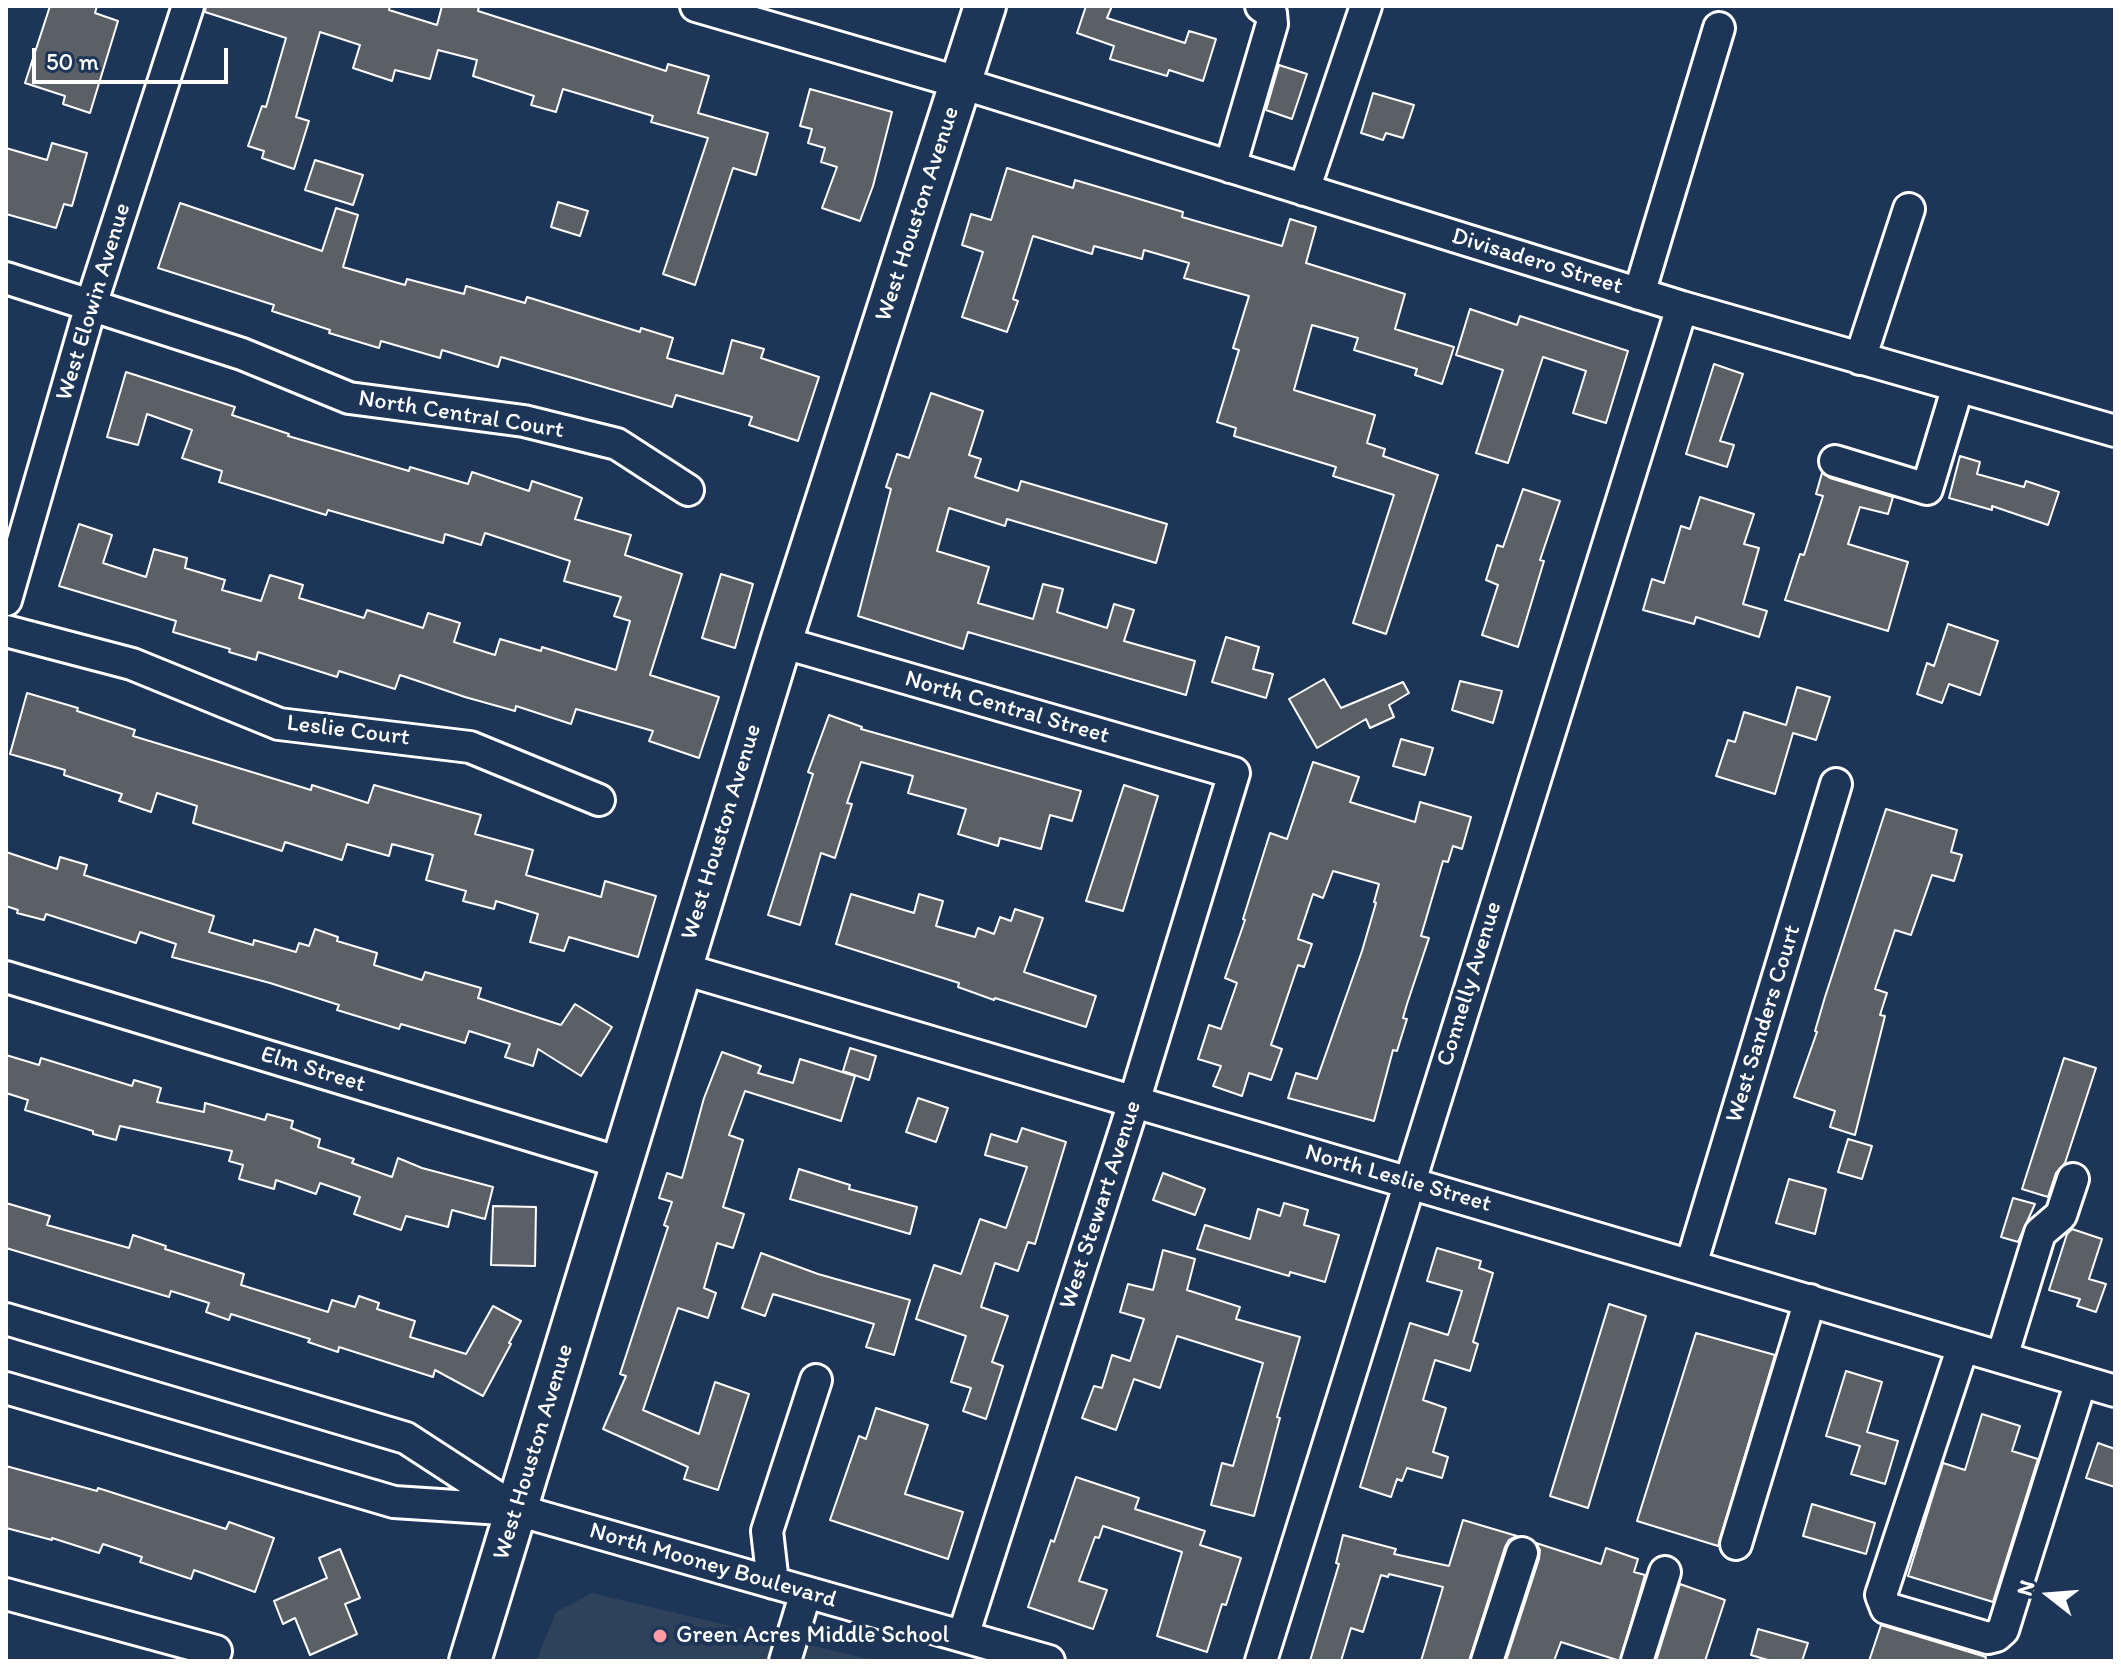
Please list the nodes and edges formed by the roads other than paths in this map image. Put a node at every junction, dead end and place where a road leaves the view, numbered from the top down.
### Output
1 (188, 6) edge
2 (696, 6) edge
3 (985, 6) edge
4 (1261, 6) edge
5 (1366, 6) edge
6 (1719, 28) dead end
7 (961, 83) junction
8 (1230, 167) junction
9 (1304, 190) junction
10 (1909, 209) dead end
11 (6, 278) edge
12 (1639, 294) junction
13 (91, 305) junction
14 (1682, 307) junction
15 (1860, 359) junction
16 (1958, 386) junction
17 (2115, 431) edge
18 (1835, 461) dead end
19 (688, 490) dead end
20 (6, 600) edge
21 (6, 631) edge
22 (781, 642) junction
23 (1234, 773) joint
24 (1836, 784) dead end
25 (599, 800) dead end
26 (680, 968) junction
27 (6, 977) edge
28 (1134, 1102) junction
29 (621, 1163) junction
30 (2073, 1179) dead end
31 (1408, 1182) junction
32 (1691, 1265) junction
33 (1810, 1300) junction
34 (6, 1319) edge
35 (1963, 1346) junction
36 (2002, 1357) junction
37 (816, 1380) dead end
38 (2081, 1381) junction
39 (6, 1388) edge
40 (2115, 1391) edge
41 (517, 1510) junction
42 (1736, 1544) dead end
43 (1522, 1553) dead end
44 (1665, 1572) dead end
45 (773, 1583) junction
46 (806, 1592) junction
47 (6, 1594) edge
48 (963, 1636) junction
49 (214, 1656) edge
50 (470, 1661) edge
51 (785, 1661) edge
52 (1049, 1661) edge
53 (1261, 1661) edge
54 (1487, 1661) edge
55 (1637, 1661) edge

1 - 13 street, West Elowin Avenue
2 - 7 street, Divisadero Street
3 - 7 main road, West Houston Avenue
4 - 8 street
5 - 9 street
6 - 12 street
7 - 8 street, Divisadero Street
7 - 22 main road, West Houston Avenue
8 - 9 street, Divisadero Street
9 - 12 street, Divisadero Street
10 - 15 street
11 - 13 street
12 - 14 street, Divisadero Street
13 - 19 street, North Central Court
13 - 20 street, West Elowin Avenue
14 - 15 street, Divisadero Street
14 - 31 street, Connelly Avenue
15 - 16 street, Divisadero Street
16 - 17 street, Divisadero Street
16 - 18 street
21 - 25 street, Leslie Court
22 - 23 street, North Central Street
22 - 26 main road, West Houston Avenue
23 - 28 street, West Stewart Avenue
24 - 32 street, West Sanders Court
26 - 28 street, North Leslie Street
26 - 29 main road, West Houston Avenue
27 - 29 street, Elm Street
28 - 31 street, North Leslie Street
28 - 48 street, West Stewart Avenue
29 - 41 main road, West Houston Avenue
30 - 36 street
31 - 32 street, North Leslie Street
31 - 53 street, Connelly Avenue
32 - 33 street, North Leslie Street
33 - 35 street, North Leslie Street
33 - 42 street
34 - 41 street, North Mooney Boulevard
35 - 36 street, North Leslie Street
35 - 38 street
36 - 38 street, North Leslie Street
37 - 45 street
38 - 40 street, North Leslie Street
39 - 41 street, North Mooney Boulevard
41 - 45 street, North Mooney Boulevard
41 - 50 main road, West Houston Avenue
43 - 54 street
44 - 55 street
45 - 46 street, North Mooney Boulevard
46 - 48 street, North Mooney Boulevard
46 - 51 street
47 - 49 street
48 - 52 street, North Mooney Boulevard

